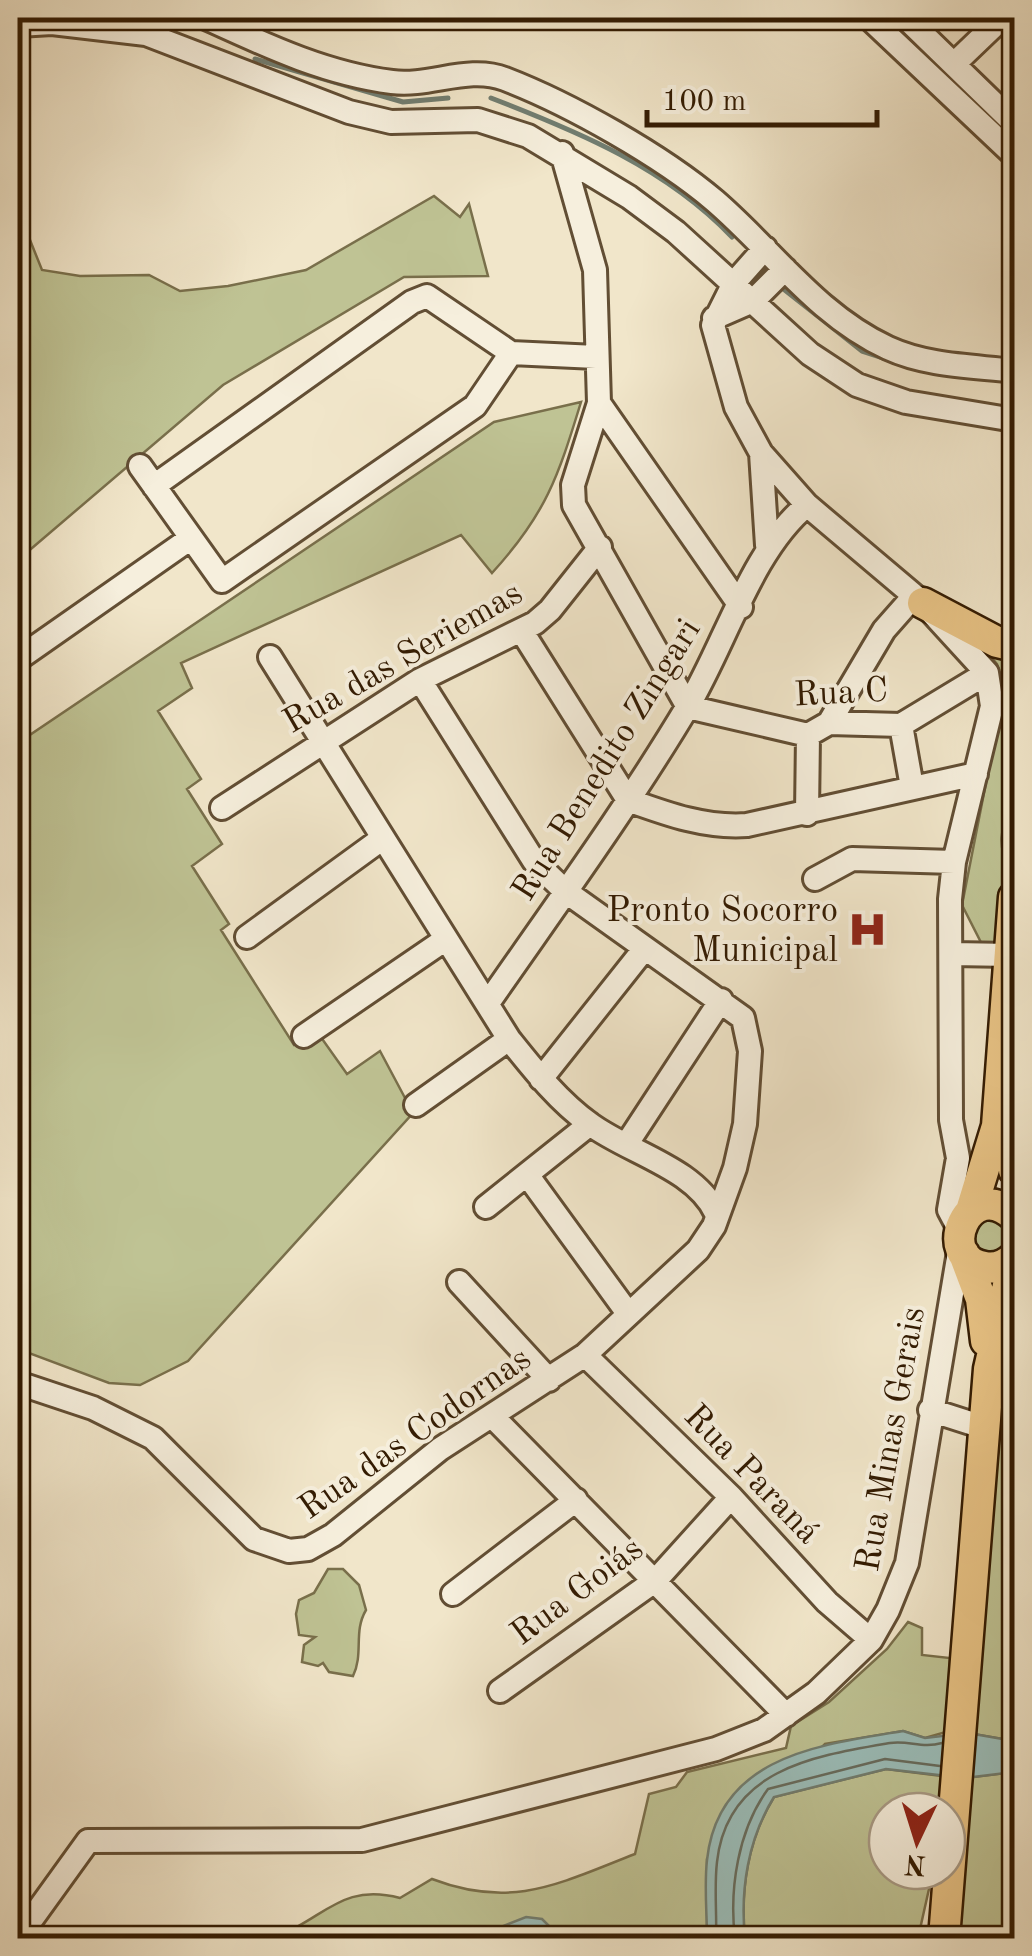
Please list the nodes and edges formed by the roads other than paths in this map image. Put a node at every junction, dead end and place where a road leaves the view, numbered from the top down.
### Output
1 (206, 18) edge
2 (872, 18) edge
3 (906, 18) edge
4 (1002, 18) edge
5 (18, 25) edge
6 (246, 26) edge
7 (954, 64) junction
8 (241, 72) junction
9 (1014, 123) edge
10 (562, 153) junction
11 (1014, 155) edge
12 (765, 248) junction
13 (785, 269) junction
14 (723, 301) junction
15 (753, 301) junction
16 (511, 353) junction
17 (596, 357) junction
18 (1014, 371) edge
19 (599, 403) junction
20 (1014, 420) edge
21 (760, 453) junction
22 (140, 466) dead end
23 (154, 486) junction
24 (808, 504) junction
25 (191, 538) junction
26 (767, 545) junction
27 (600, 546) junction
28 (918, 599) junction
29 (740, 606) junction
30 (521, 630) junction
31 (1014, 646) edge
32 (270, 657) dead end
33 (18, 658) edge
34 (987, 672) junction
35 (420, 680) junction
36 (688, 707) junction
37 (901, 725) junction
38 (818, 729) junction
39 (320, 742) junction
40 (976, 774) junction
41 (912, 787) junction
42 (628, 800) junction
43 (222, 808) dead end
44 (807, 814) junction
45 (383, 838) junction
46 (954, 862) junction
47 (814, 879) dead end
48 (565, 890) junction
49 (1014, 897) edge
50 (246, 937) dead end
51 (446, 939) junction
52 (645, 948) junction
53 (952, 954) junction
54 (1005, 955) junction
55 (952, 985) junction
56 (721, 1000) junction
57 (488, 1004) junction
58 (304, 1036) dead end
59 (509, 1039) junction
60 (542, 1079) junction
61 (416, 1106) dead end
62 (590, 1124) junction
63 (1014, 1144) edge
64 (626, 1145) junction
65 (1014, 1170) edge
66 (528, 1176) junction
67 (486, 1207) dead end
68 (716, 1213) junction
69 (1014, 1216) edge
70 (964, 1235) junction
71 (1014, 1258) edge
72 (459, 1282) dead end
73 (628, 1312) junction
74 (584, 1355) junction
75 (989, 1369) junction
76 (549, 1380) junction
77 (18, 1383) edge
78 (930, 1410) junction
79 (493, 1418) junction
80 (986, 1428) junction
81 (731, 1496) junction
82 (576, 1500) junction
83 (656, 1580) junction
84 (454, 1594) dead end
85 (871, 1640) junction
86 (500, 1691) dead end
87 (786, 1715) junction
88 (18, 1938) edge
89 (944, 1938) edge

1 - 6 street
2 - 11 street
3 - 7 street
4 - 7 street
5 - 8 street
6 - 8 street
6 - 12 street
7 - 9 street
8 - 10 street
10 - 14 street
10 - 17 street
12 - 13 street
12 - 14 street
13 - 15 street
13 - 18 street
14 - 15 street
14 - 15 street
14 - 21 street
15 - 20 street
16 - 17 street
16 - 23 street
16 - 25 street
17 - 19 street
19 - 27 street
19 - 29 street
21 - 24 street
21 - 26 street
22 - 23 street
23 - 25 street
24 - 26 street
24 - 28 street
25 - 33 street
26 - 29 street, Rua Benedito Zingari
27 - 30 street, Rua das Seriemas
27 - 36 street
28 - 31 main road
28 - 34 street
28 - 38 street
29 - 36 street, Rua Benedito Zingari
30 - 35 street, Rua das Seriemas
30 - 42 street
32 - 39 street
34 - 37 street, Rua C
34 - 40 street, Rua Minas Gerais
35 - 39 street, Rua das Seriemas
35 - 48 street
36 - 38 street, Rua C
36 - 42 street, Rua Benedito Zingari
37 - 38 street, Rua C
37 - 41 street
38 - 44 street
39 - 43 street, Rua das Seriemas
39 - 45 street
40 - 41 street
40 - 46 street, Rua Minas Gerais
41 - 44 street
42 - 44 street
42 - 48 street, Rua Benedito Zingari
45 - 50 street
45 - 51 street
46 - 47 street
46 - 53 street, Rua Minas Gerais
48 - 52 street
48 - 57 street, Rua Benedito Zingari
49 - 54 main road
51 - 57 street
51 - 58 street
52 - 56 street
52 - 60 street
53 - 54 street
53 - 55 street, Rua Minas Gerais
54 - 55 street
54 - 70 main road
55 - 70 street, Rua Minas Gerais
56 - 64 street
56 - 68 street, Rua das Codornas
57 - 59 street
59 - 60 street
59 - 61 street
60 - 62 street
62 - 64 street
62 - 66 street
63 - 65 main road
64 - 68 street
66 - 67 street
66 - 73 street
68 - 73 street, Rua das Codornas
69 - 70 main road
70 - 71 main road
70 - 75 main road
70 - 78 street, Rua Minas Gerais
71 - 75 main road
72 - 76 street
73 - 74 street, Rua das Codornas
74 - 76 street, Rua das Codornas
74 - 81 street, Rua Paraná
75 - 80 main road
76 - 79 street, Rua das Codornas
77 - 79 street, Rua das Codornas
78 - 80 street
78 - 85 street, Rua Minas Gerais
79 - 82 street
80 - 89 main road
81 - 83 street, Rua Goiás
81 - 85 street, Rua Paraná
82 - 83 street
82 - 84 street
83 - 86 street, Rua Goiás
83 - 87 street
85 - 87 street, Rua Minas Gerais
87 - 88 street, Rua Minas Gerais

